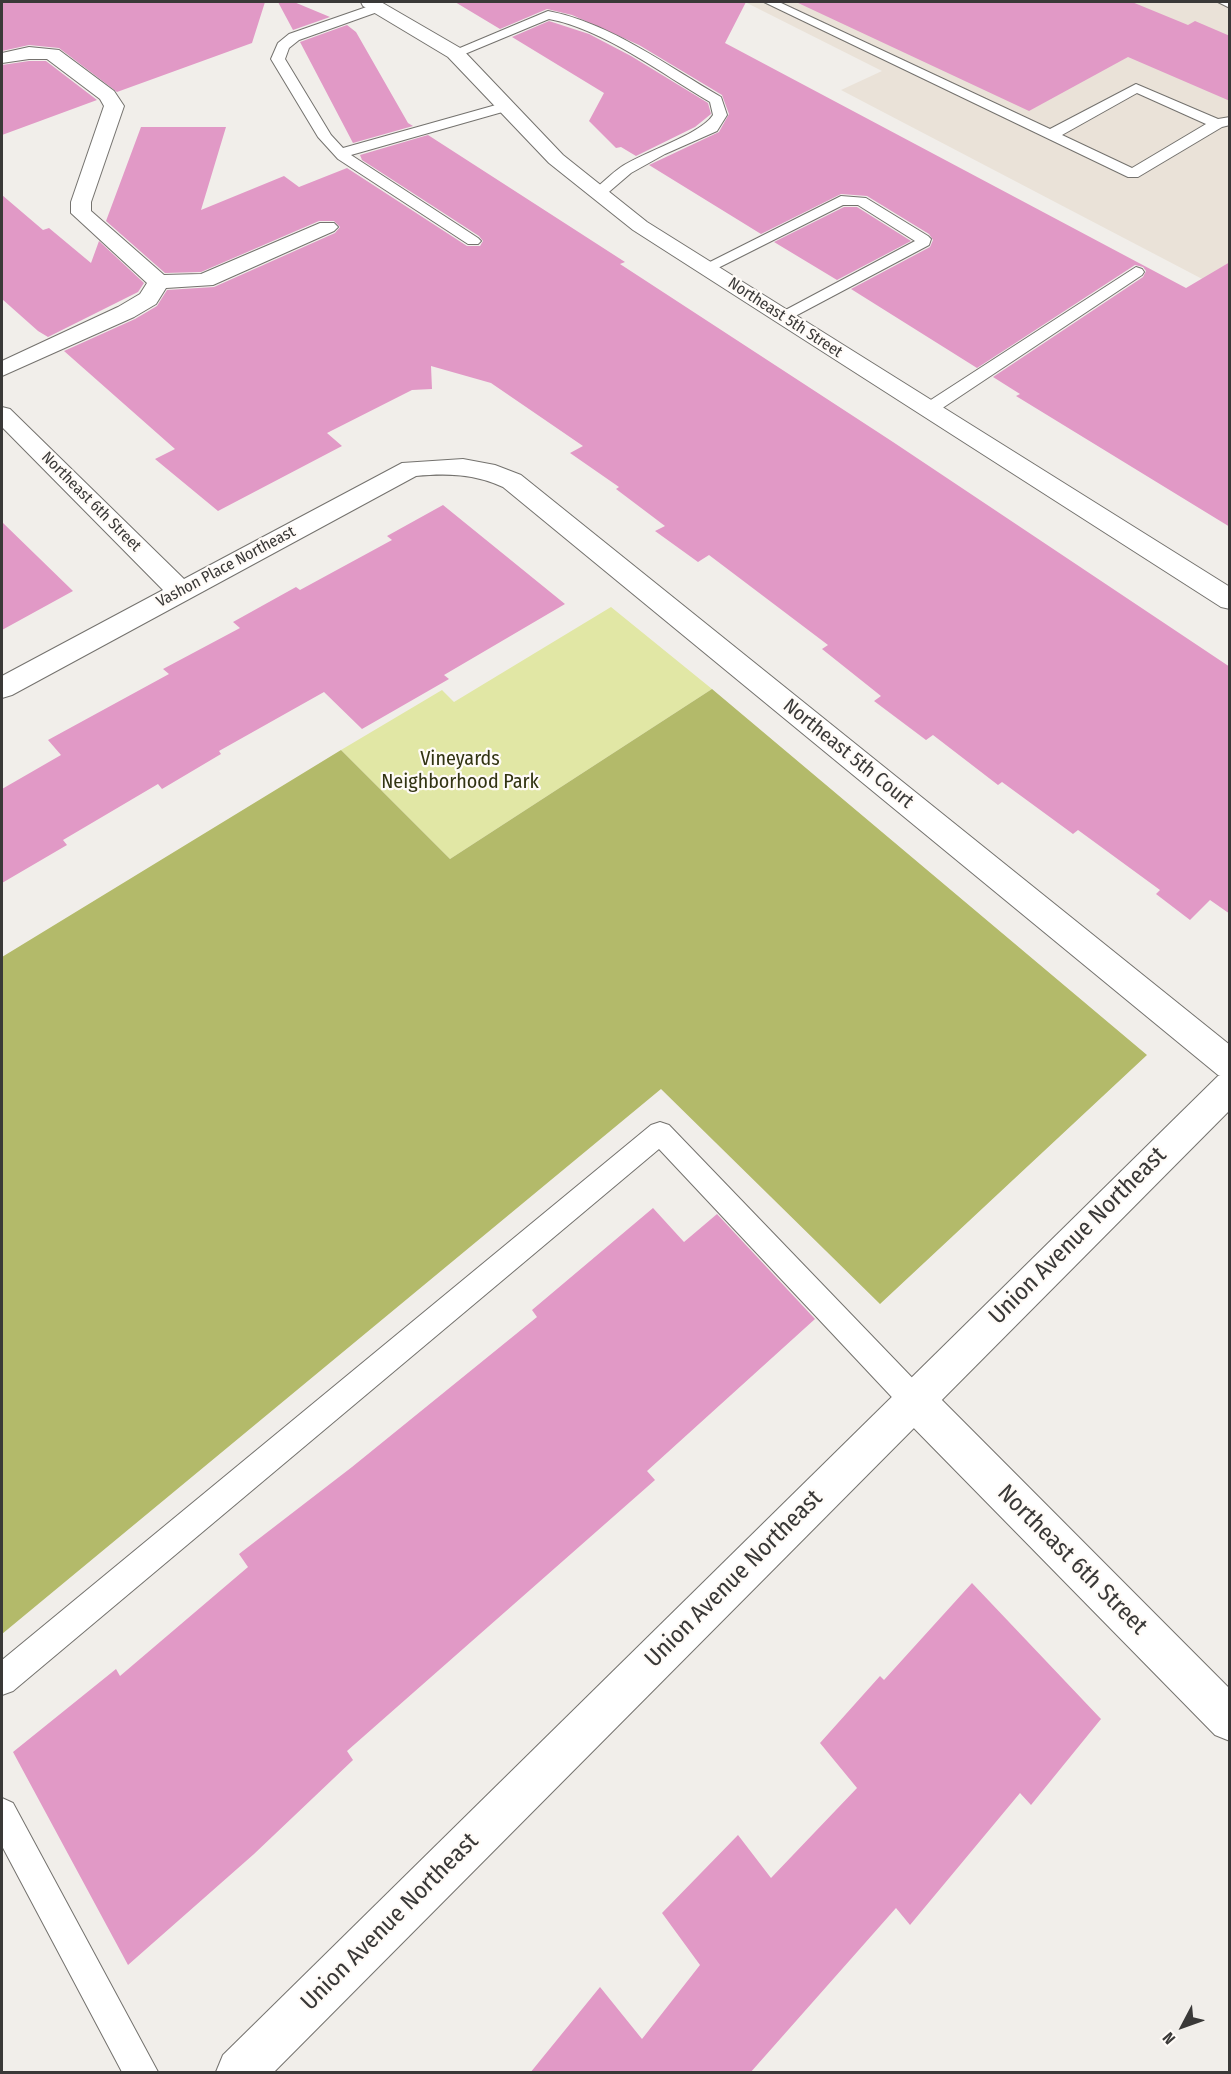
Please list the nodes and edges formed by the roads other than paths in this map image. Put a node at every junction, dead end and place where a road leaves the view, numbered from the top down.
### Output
1 (770, 2) edge
2 (1224, 2) edge
3 (374, 4) edge
4 (1230, 4) edge
5 (455, 53) junction
6 (2, 58) edge
7 (508, 106) junction
8 (1223, 123) edge
9 (1051, 135) junction
10 (340, 153) junction
11 (598, 194) junction
12 (327, 227) dead end
13 (473, 241) dead end
14 (706, 268) junction
15 (1136, 272) dead end
16 (159, 282) junction
17 (783, 317) junction
18 (2, 369) edge
19 (928, 409) junction
20 (2, 414) edge
21 (456, 464) joint
22 (180, 591) junction
23 (1230, 600) edge
24 (2, 688) edge
25 (1230, 1065) edge
26 (1230, 1087) edge
27 (914, 1400) junction
28 (2, 1680) edge
29 (1230, 1720) edge
30 (2, 1814) edge
31 (141, 2073) edge
32 (240, 2073) edge

1 - 9 lane
2 - 4 lane
3 - 5 street, Northeast 5th Street
3 - 10 lane
5 - 7 street, Northeast 5th Street
5 - 11 lane
6 - 16 street
7 - 10 lane
7 - 11 street, Northeast 5th Street
8 - 9 lane
8 - 9 lane
10 - 13 lane
11 - 14 street, Northeast 5th Street
12 - 16 street
14 - 17 street, Northeast 5th Street
14 - 17 lane
15 - 19 lane
16 - 18 street
17 - 19 street, Northeast 5th Street
19 - 23 street, Northeast 5th Street
20 - 22 street, Northeast 6th Street
21 - 22 street, Vashon Place Northeast
21 - 25 street, Northeast 5th Court
22 - 24 street, Vashon Place Northeast
26 - 27 street, Union Avenue Northeast
27 - 28 lane
27 - 29 street, Northeast 6th Street
27 - 32 street, Union Avenue Northeast
30 - 31 lane

